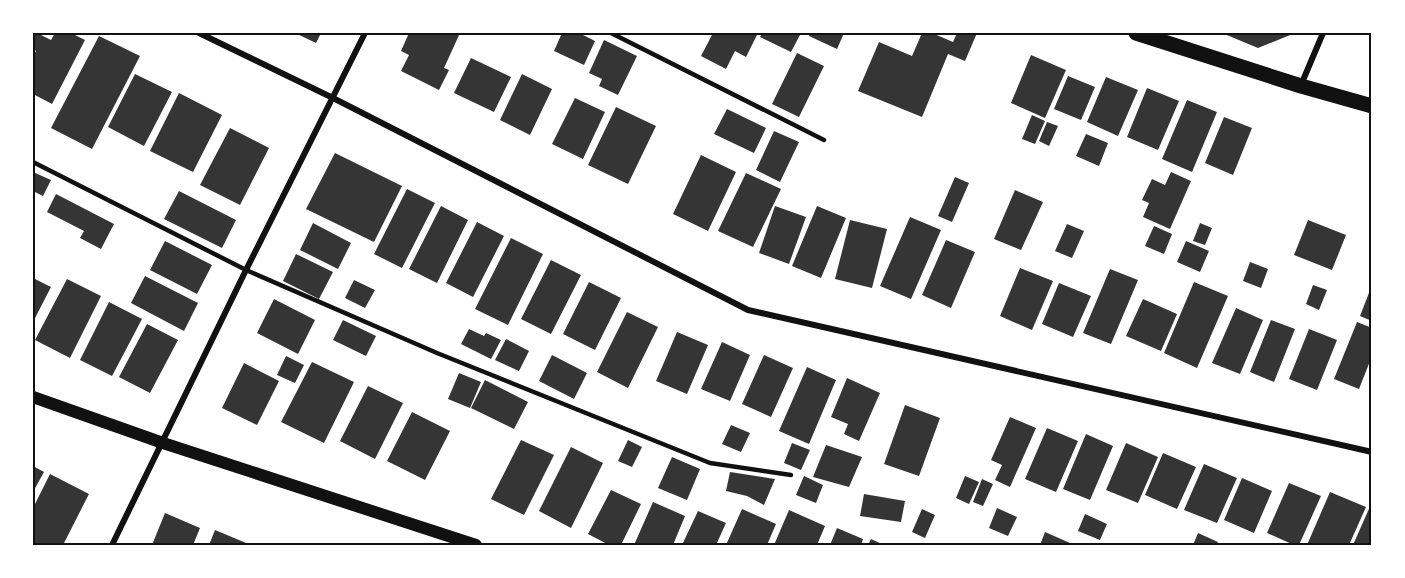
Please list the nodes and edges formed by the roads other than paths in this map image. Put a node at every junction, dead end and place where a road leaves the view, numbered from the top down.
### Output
1 (199, 33) edge
2 (365, 33) edge
3 (611, 33) edge
4 (1136, 33) edge
5 (1323, 33) edge
6 (1157, 36) edge
7 (1301, 86) junction
8 (333, 98) junction
9 (1372, 106) edge
10 (824, 140) dead end
11 (33, 162) edge
12 (246, 270) junction
13 (33, 398) edge
14 (163, 442) junction
15 (1372, 452) edge
16 (791, 475) dead end
17 (112, 545) edge
18 (476, 545) edge

1 - 8 street
2 - 8 street
3 - 10 lane
4 - 6 main road
5 - 7 street
6 - 7 main road
7 - 9 main road
8 - 12 street
8 - 15 street
11 - 12 lane
12 - 14 street
12 - 16 lane
13 - 14 main road
14 - 17 street
14 - 18 main road

